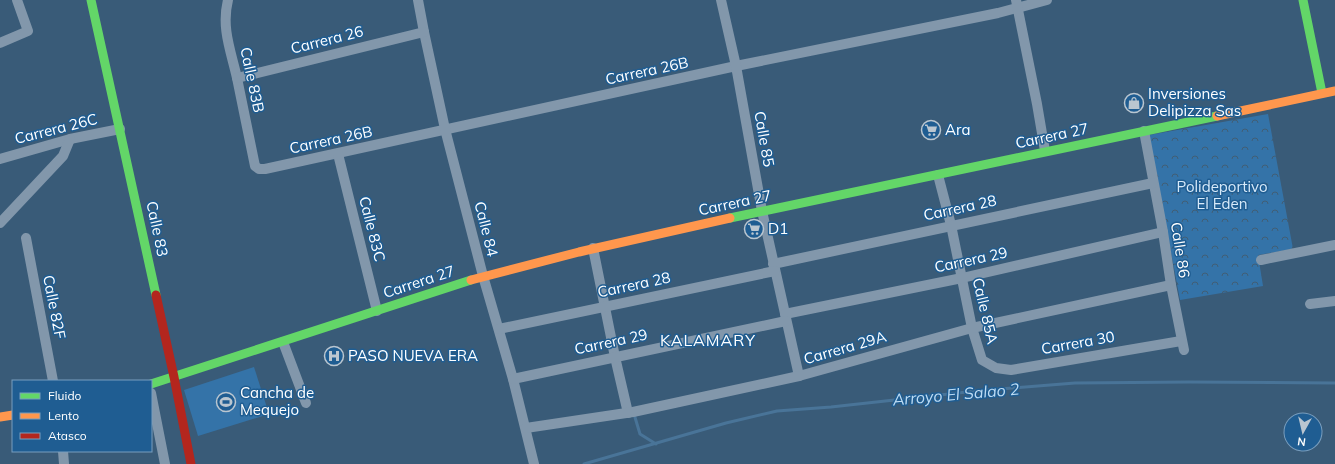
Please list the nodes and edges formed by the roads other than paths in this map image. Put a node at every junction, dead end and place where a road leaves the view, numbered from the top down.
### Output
1 (17, 0) edge
2 (92, 0) edge
3 (228, 0) edge
4 (418, 0) edge
5 (721, 0) edge
6 (1048, 0) edge
7 (1303, 0) edge
8 (1017, 4) edge
9 (424, 32) junction
10 (0, 43) edge
11 (736, 66) junction
12 (237, 78) junction
13 (1335, 91) edge
14 (1322, 93) junction
15 (120, 129) junction
16 (445, 129) junction
17 (1144, 131) junction
18 (70, 139) junction
19 (1045, 151) junction
20 (338, 154) junction
21 (0, 159) edge
22 (255, 166) joint
23 (938, 175) junction
24 (1153, 183) junction
25 (762, 211) junction
26 (0, 223) edge
27 (951, 226) junction
28 (1163, 232) junction
29 (26, 238) dead end
30 (1335, 245) edge
31 (593, 248) junction
32 (1261, 260) dead end
33 (774, 268) junction
34 (483, 276) junction
35 (962, 278) junction
36 (1171, 285) junction
37 (1335, 301) edge
38 (1310, 304) dead end
39 (605, 306) junction
40 (377, 311) junction
41 (786, 318) junction
42 (972, 328) junction
43 (499, 329) junction
44 (283, 342) junction
45 (1182, 346) joint
46 (615, 357) junction
47 (982, 360) joint
48 (799, 376) junction
49 (174, 377) junction
50 (513, 379) junction
51 (53, 380) edge
52 (152, 384) edge
53 (152, 398) edge
54 (306, 403) dead end
55 (628, 412) junction
56 (12, 415) edge
57 (0, 417) edge
58 (526, 428) junction
59 (63, 452) edge
60 (64, 464) edge
61 (165, 464) edge
62 (191, 464) edge
63 (534, 464) edge

1 - 10 street
2 - 15 street, Calle 83
3 - 12 street, Calle 83B
4 - 9 street, Calle 84
5 - 11 street, Calle 85
6 - 8 street, Carrera 26B
7 - 14 street
8 - 11 street, Carrera 26B
8 - 19 street
9 - 12 street, Carrera 26
9 - 16 street, Calle 84
11 - 16 street, Carrera 26B
11 - 25 street, Calle 85
12 - 22 street, Calle 83B
13 - 14 street, Carrera 27
14 - 17 street, Carrera 27
15 - 18 street, Carrera 26C
15 - 49 street, Calle 83
16 - 20 street, Carrera 26B
16 - 34 street, Calle 84
17 - 19 street, Carrera 27
17 - 24 street, Calle 86
18 - 21 street, Carrera 26C
18 - 26 street
19 - 23 street, Carrera 27
20 - 22 street, Carrera 26B
20 - 40 street, Calle 83C
23 - 25 street, Carrera 27
23 - 27 street, Calle 85A
24 - 27 street, Carrera 28
24 - 28 street, Calle 86
25 - 31 street, Carrera 27
25 - 33 street, Calle 85
27 - 33 street, Carrera 28
27 - 35 street, Calle 85A
28 - 35 street, Carrera 29
28 - 36 street, Calle 86
29 - 51 street, Calle 82F
30 - 32 street
31 - 34 street, Carrera 27
31 - 39 street
33 - 39 street, Carrera 28
33 - 41 street, Calle 85
34 - 40 street, Carrera 27
34 - 43 street, Calle 84
35 - 41 street, Carrera 29
35 - 42 street, Calle 85A
36 - 42 street, Carrera 29A
36 - 45 street, Calle 86
37 - 38 street
39 - 43 street, Carrera 28
39 - 46 street
40 - 44 street, Carrera 27
41 - 46 street, Carrera 29
41 - 48 street, Calle 85
42 - 47 street, Calle 85A
42 - 48 street, Carrera 29A
43 - 50 street, Calle 84
44 - 49 street, Carrera 27
44 - 54 street
45 - 47 street, Carrera 30
46 - 50 street, Carrera 29
46 - 55 street
48 - 55 street, Carrera 29A
49 - 52 street, Carrera 27
49 - 62 street, Calle 83
50 - 58 street, Calle 84
53 - 61 street
55 - 58 street, Carrera 29A
56 - 57 street
58 - 63 street, Calle 84
59 - 60 street

